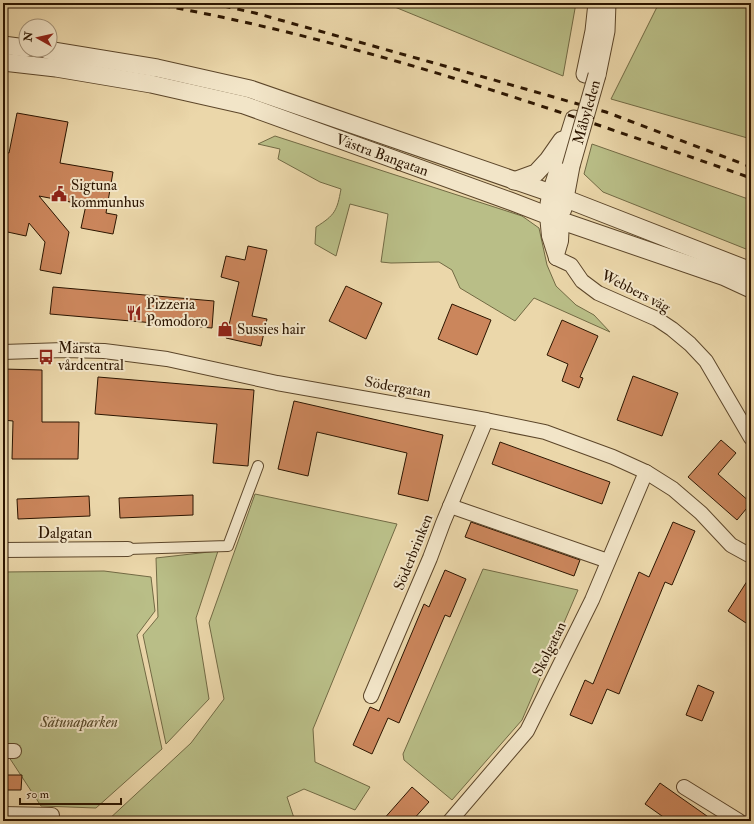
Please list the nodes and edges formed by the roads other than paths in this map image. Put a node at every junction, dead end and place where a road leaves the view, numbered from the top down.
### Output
1 (597, 3) edge
2 (607, 3) edge
3 (3, 45) edge
4 (18, 47) edge
5 (58, 52) edge
6 (3, 62) edge
7 (591, 75) junction
8 (560, 163) junction
9 (514, 181) junction
10 (557, 196) junction
11 (554, 218) junction
12 (751, 271) edge
13 (751, 289) edge
14 (3, 352) edge
15 (486, 420) junction
16 (751, 438) edge
17 (258, 466) dead end
18 (646, 472) junction
19 (450, 506) junction
20 (128, 549) joint
21 (3, 550) edge
22 (751, 556) edge
23 (608, 561) junction
24 (370, 696) dead end
25 (684, 787) dead end
26 (3, 814) edge
27 (52, 815) dead end
28 (450, 821) edge
29 (739, 821) edge

1 - 7 street, Måbyleden
2 - 7 street, Måbyleden
3 - 4 street
5 - 9 street, Västra Bangatan
6 - 11 street, Västra Bangatan
7 - 8 street, Måbyleden, bridge
7 - 8 street, Måbyleden
8 - 9 street
8 - 10 street, Måbyleden
9 - 10 street, Västra Bangatan
10 - 11 street, Måbyleden
10 - 12 street, Västra Bangatan
11 - 13 street, Västra Bangatan
11 - 16 street, Webbers väg
14 - 15 street, Södergatan
15 - 18 street, Södergatan
15 - 19 street, Söderbrinken
17 - 20 street
18 - 22 street, Södergatan
18 - 23 street, Skolgatan
19 - 23 street
19 - 24 street, Söderbrinken
20 - 21 street, Dalgatan
23 - 28 street, Skolgatan
25 - 29 street
26 - 27 street

